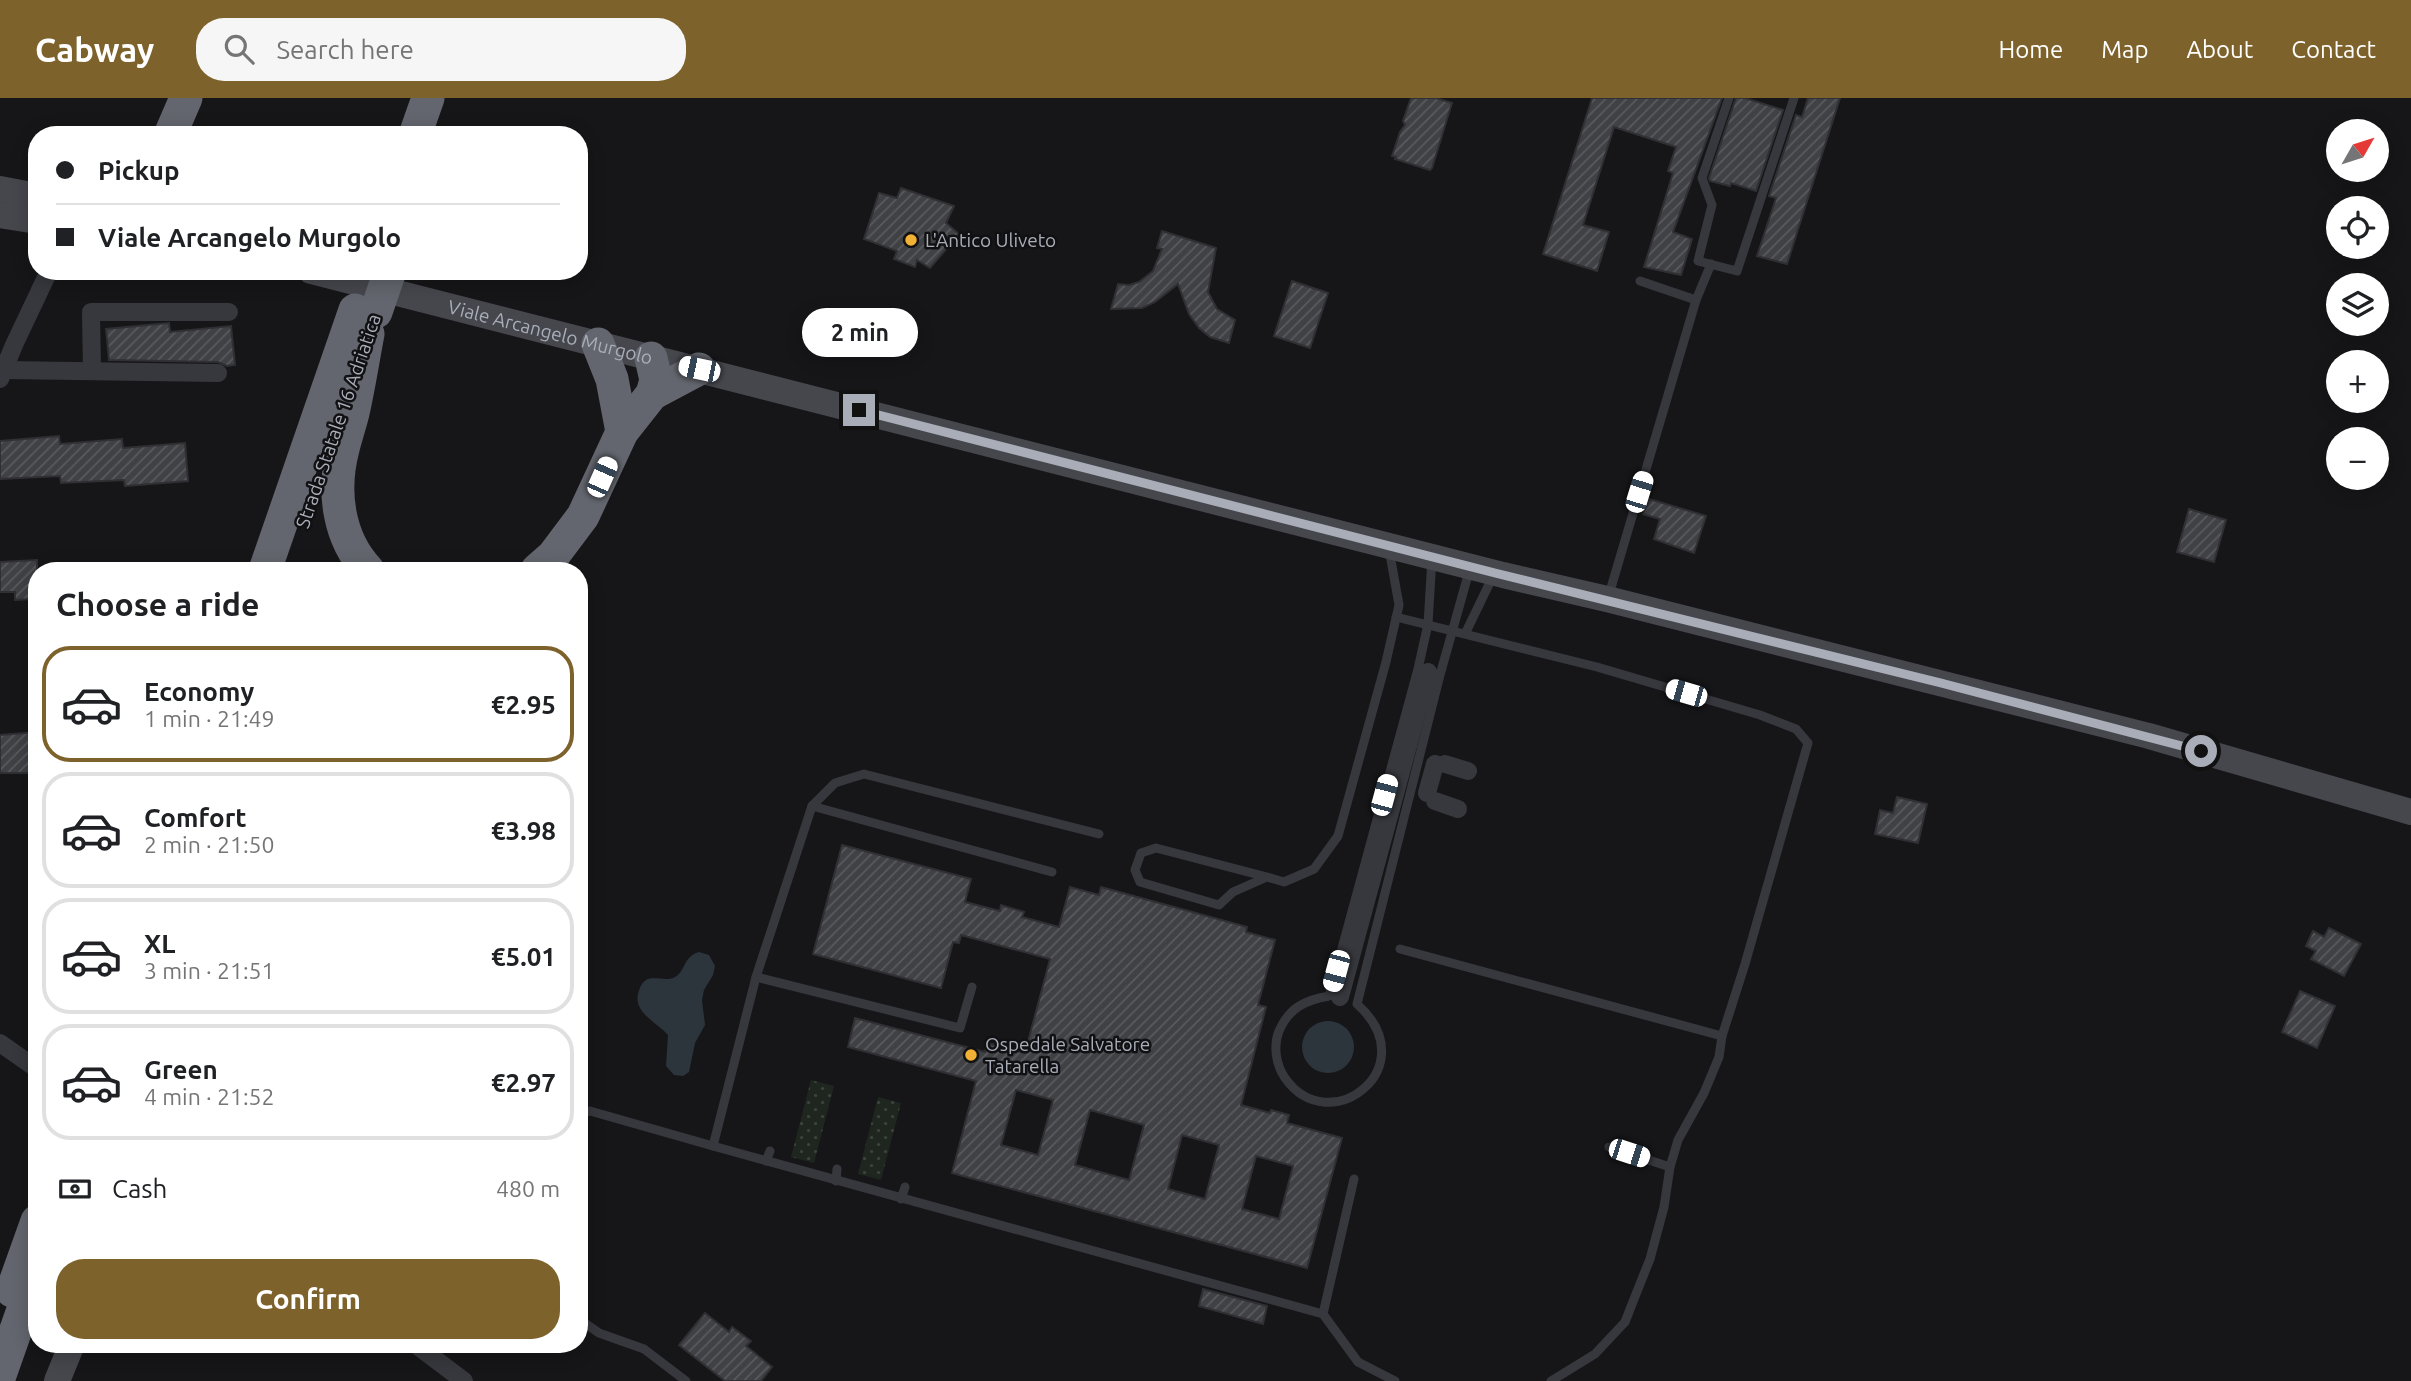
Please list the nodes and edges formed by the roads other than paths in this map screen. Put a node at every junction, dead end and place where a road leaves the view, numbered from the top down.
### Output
1 (417, 98) edge
2 (428, 98) edge
3 (449, 98) edge
4 (1729, 98) edge
5 (1794, 98) edge
6 (408, 126) edge
7 (418, 126) edge
8 (440, 126) edge
9 (0, 189) edge
10 (28, 195) edge
11 (0, 215) edge
12 (28, 220) edge
13 (1711, 264) junction
14 (44, 280) edge
15 (346, 280) edge
16 (368, 280) edge
17 (386, 280) edge
18 (1640, 281) dead end
19 (1696, 300) junction
20 (229, 312) dead end
21 (366, 319) junction
22 (7, 343) edge
23 (598, 344) junction
24 (651, 358) junction
25 (699, 369) junction
26 (92, 371) junction
27 (218, 373) dead end
28 (2, 375) edge
29 (652, 394) junction
30 (620, 419) junction
31 (1388, 544) junction
32 (1432, 556) junction
33 (268, 562) edge
34 (289, 562) edge
35 (363, 562) edge
36 (546, 562) edge
37 (1483, 570) junction
38 (1607, 599) junction
39 (1396, 617) junction
40 (1428, 624) junction
41 (1453, 629) junction
42 (1466, 632) junction
43 (1427, 672) dead end
44 (1468, 771) dead end
45 (1408, 772) junction
46 (812, 806) junction
47 (1458, 809) dead end
48 (2411, 812) edge
49 (1099, 834) dead end
50 (1052, 872) dead end
51 (1267, 877) junction
52 (1400, 949) dead end
53 (756, 977) junction
54 (972, 987) dead end
55 (1340, 997) dead end
56 (1722, 1036) junction
57 (0, 1042) edge
58 (28, 1062) edge
59 (588, 1111) edge
60 (713, 1146) junction
61 (1609, 1147) dead end
62 (770, 1151) dead end
63 (766, 1161) junction
64 (1670, 1167) junction
65 (837, 1169) dead end
66 (1354, 1179) dead end
67 (836, 1181) junction
68 (905, 1187) dead end
69 (901, 1199) junction
70 (28, 1246) edge
71 (28, 1296) edge
72 (1323, 1314) junction
73 (0, 1325) edge
74 (588, 1325) edge
75 (68, 1353) edge
76 (427, 1353) edge
77 (0, 1375) edge
78 (1380, 1378) edge
79 (57, 1381) edge
80 (464, 1381) edge
81 (686, 1381) edge
82 (1395, 1381) edge
83 (1551, 1381) edge

1 - 6 highway
2 - 7 highway
3 - 8 highway
4 - 13 lane
5 - 13 lane
9 - 10 main road
11 - 12 main road
13 - 19 lane
14 - 22 street
15 - 23 main road, Viale Arcangelo Murgolo
16 - 21 highway, Strada Statale 16 Adriatica
17 - 21 highway, Strada Statale 16 Adriatica, bridge
18 - 19 lane
19 - 38 lane
20 - 26 street
21 - 33 highway, Strada Statale 16 Adriatica
21 - 34 highway, Strada Statale 16 Adriatica
21 - 35 highway
22 - 28 street
23 - 24 main road, Viale Arcangelo Murgolo
23 - 30 highway
24 - 25 main road, Viale Arcangelo Murgolo
24 - 29 highway
24 - 30 highway
25 - 29 highway
25 - 31 main road, Viale Arcangelo Murgolo
26 - 27 street
26 - 28 street
29 - 30 highway
30 - 36 highway
31 - 32 main road, Viale Arcangelo Murgolo
31 - 39 lane
32 - 37 main road, Viale Arcangelo Murgolo
32 - 40 lane
37 - 38 main road, Viale Arcangelo Murgolo
37 - 41 lane
37 - 42 lane
38 - 48 main road, Viale Arcangelo Murgolo
39 - 40 lane
39 - 51 lane
40 - 41 lane
40 - 45 lane
41 - 42 lane
41 - 45 lane
42 - 56 lane
43 - 45 street
44 - 47 street
45 - 55 street
46 - 49 lane
46 - 50 lane
46 - 53 lane
51 - 51 lane
52 - 56 lane
53 - 54 lane
53 - 60 lane
56 - 64 lane
57 - 58 street
59 - 60 lane
60 - 63 lane
61 - 64 lane
62 - 63 lane
63 - 67 lane
64 - 83 lane
65 - 67 lane
66 - 72 lane
67 - 69 lane
68 - 69 lane
69 - 72 lane
70 - 73 highway
71 - 77 highway
72 - 78 lane
74 - 81 lane
75 - 79 main road
76 - 80 street
78 - 82 lane

